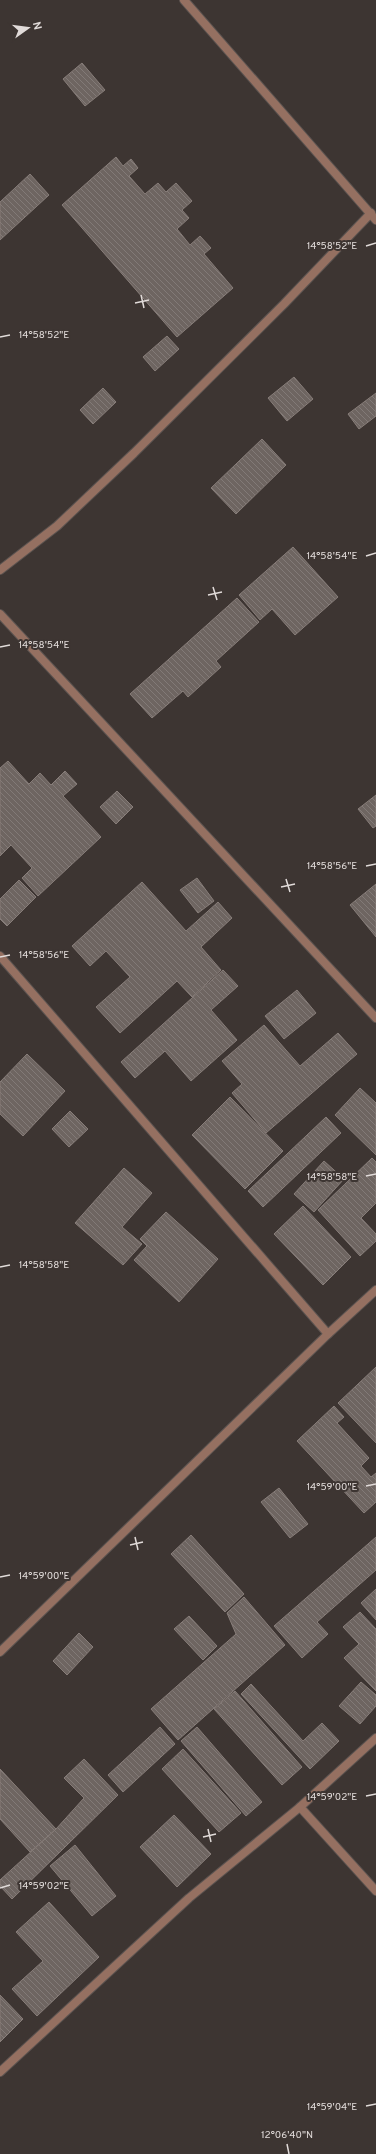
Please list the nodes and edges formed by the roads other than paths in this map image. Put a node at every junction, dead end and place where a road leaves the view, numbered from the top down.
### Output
1 (184, 0) edge
2 (373, 216) edge
3 (0, 570) edge
4 (0, 614) edge
5 (0, 956) edge
6 (376, 1018) edge
7 (376, 1290) edge
8 (328, 1334) junction
9 (0, 1652) edge
10 (376, 1738) edge
11 (300, 1807) junction
12 (376, 1891) edge
13 (0, 2072) edge

1 - 2 street
2 - 3 street
4 - 6 street
5 - 8 street
7 - 8 street
8 - 9 street
10 - 11 street
11 - 12 street
11 - 13 street

